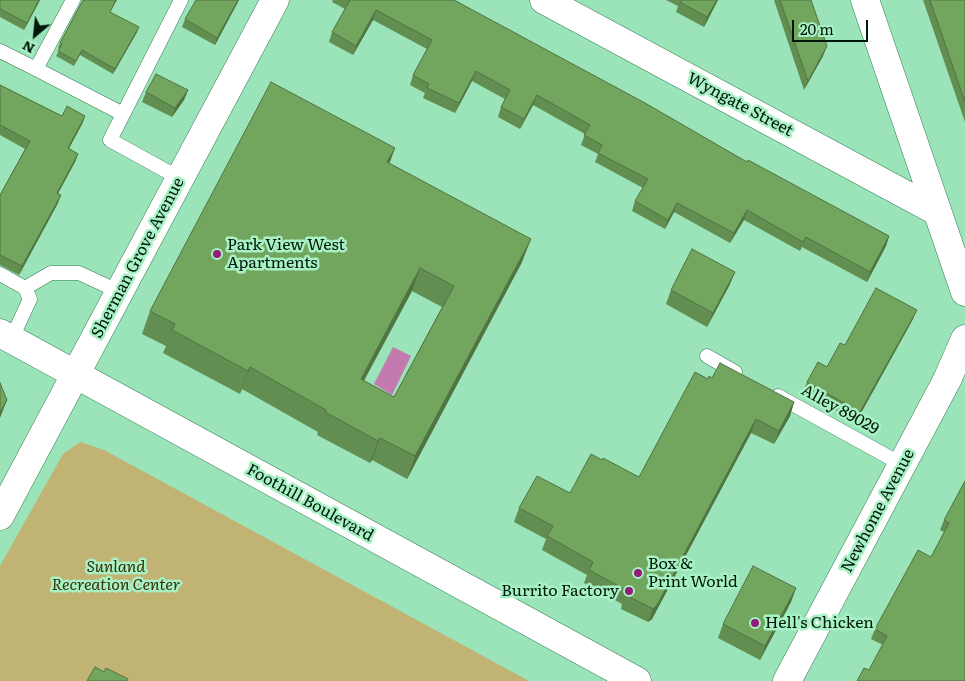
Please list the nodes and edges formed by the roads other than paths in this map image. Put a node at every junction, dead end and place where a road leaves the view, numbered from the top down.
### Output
1 (74, 0) edge
2 (181, 0) edge
3 (275, 0) edge
4 (544, 0) edge
5 (865, 0) edge
6 (0, 51) edge
7 (36, 69) junction
8 (123, 114) junction
9 (181, 179) junction
10 (936, 211) junction
11 (960, 260) edge
12 (0, 274) edge
13 (25, 288) junction
14 (120, 292) junction
15 (965, 292) edge
16 (6, 336) edge
17 (965, 339) edge
18 (708, 356) dead end
19 (76, 375) junction
20 (748, 380) edge
21 (765, 389) edge
22 (903, 465) junction
23 (0, 516) edge
24 (629, 678) edge
25 (787, 681) edge

1 - 7 lane
2 - 8 lane
3 - 9 street, Sherman Grove Avenue
4 - 10 street, Wyngate Street
5 - 10 street
6 - 7 lane
7 - 8 lane
8 - 9 lane
9 - 14 street, Sherman Grove Avenue
10 - 11 street
11 - 15 street
12 - 13 lane
13 - 14 lane
13 - 16 lane
14 - 19 street, Sherman Grove Avenue
16 - 19 street, Foothill Boulevard
17 - 22 street, Newhome Avenue
18 - 20 lane
19 - 23 street, Sherman Grove Avenue
19 - 24 street, Foothill Boulevard
21 - 22 lane, Alley 89029
22 - 25 street, Newhome Avenue

